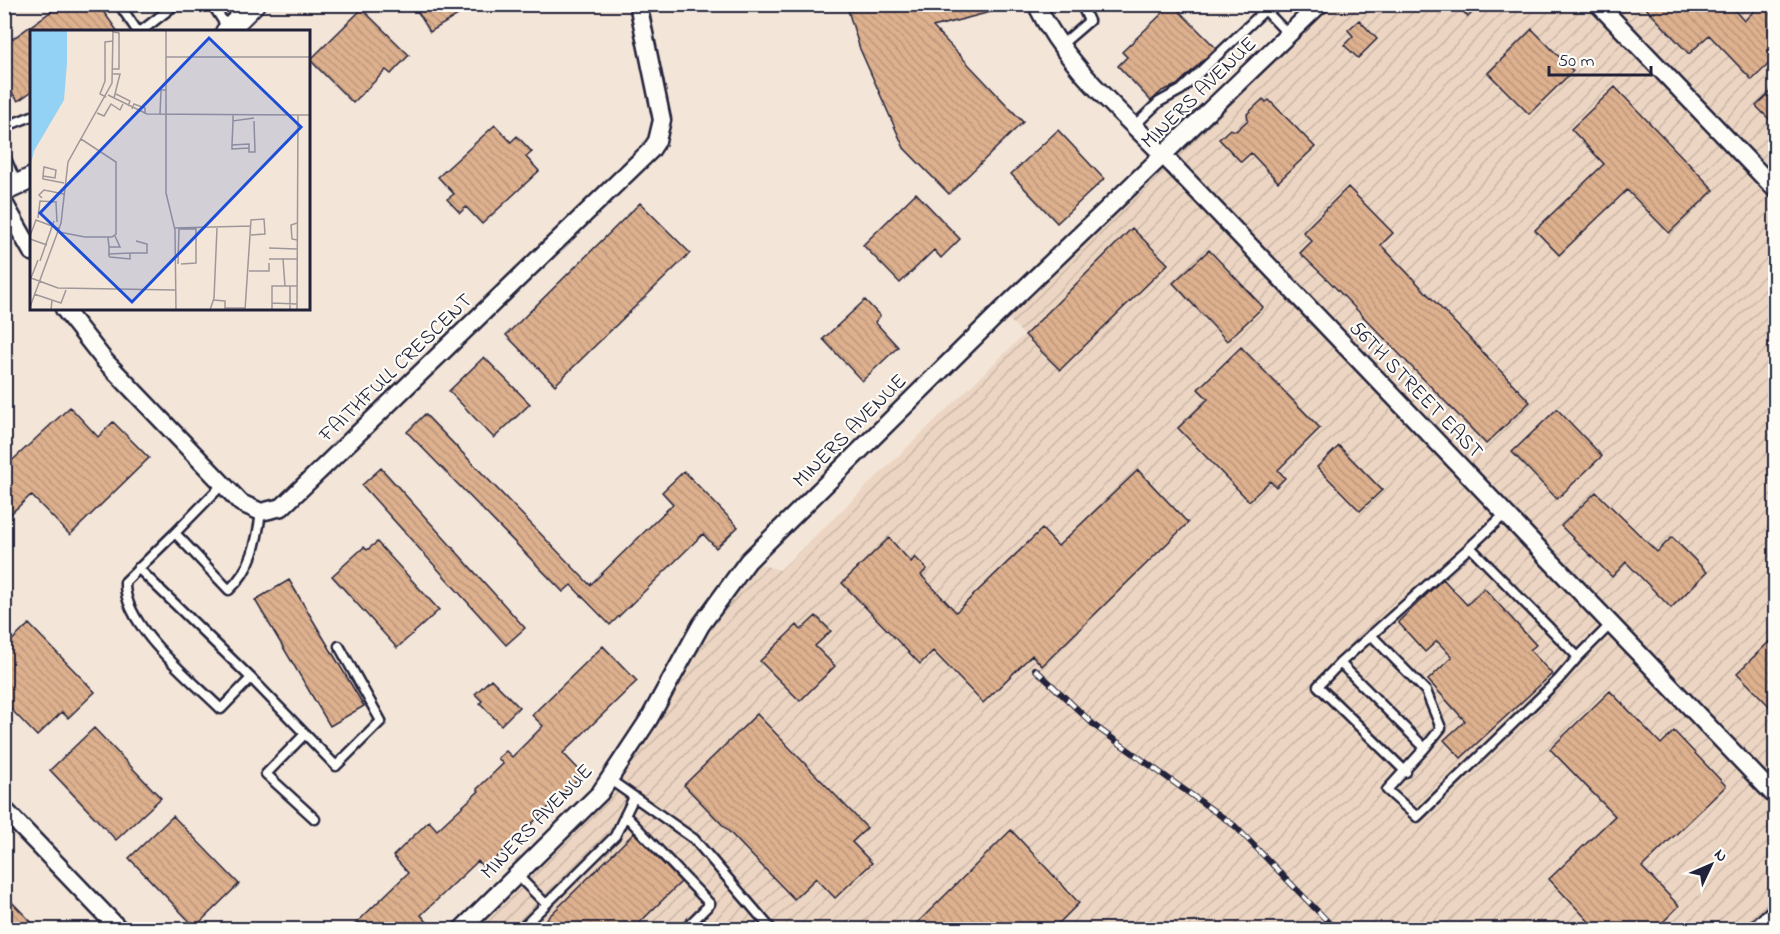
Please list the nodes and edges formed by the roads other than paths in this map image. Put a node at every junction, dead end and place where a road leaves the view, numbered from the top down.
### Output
1 (119, 4) edge
2 (176, 4) edge
3 (212, 4) edge
4 (254, 4) edge
5 (638, 4) edge
6 (1036, 4) edge
7 (1082, 4) edge
8 (1320, 4) edge
9 (1598, 4) edge
10 (143, 30) edge
11 (226, 30) edge
12 (228, 30) edge
13 (1289, 35) junction
14 (1060, 46) junction
15 (30, 117) edge
16 (1134, 126) junction
17 (4, 127) edge
18 (4, 154) edge
19 (1164, 156) junction
20 (18, 184) edge
21 (1776, 190) edge
22 (4, 203) edge
23 (30, 248) edge
24 (65, 310) edge
25 (223, 484) junction
26 (261, 512) junction
27 (1505, 514) junction
28 (174, 533) junction
29 (1470, 547) junction
30 (138, 568) junction
31 (1611, 624) junction
32 (1371, 635) junction
33 (339, 646) dead end
34 (1578, 657) junction
35 (1340, 663) junction
36 (251, 678) junction
37 (305, 734) junction
38 (1425, 748) junction
39 (1406, 772) junction
40 (609, 779) junction
41 (634, 797) junction
42 (1776, 797) edge
43 (4, 809) edge
44 (625, 815) junction
45 (315, 819) dead end
46 (517, 875) junction
47 (546, 904) junction
48 (1776, 911) edge
49 (120, 930) edge
50 (461, 930) edge
51 (520, 930) edge
52 (684, 930) edge
53 (772, 930) edge
54 (1756, 930) edge

1 - 10 lane
2 - 10 lane
3 - 11 lane
4 - 12 street
5 - 26 street, FAITHFULL CRESCENT
6 - 14 street, 56TH STREET EAST
7 - 14 lane
8 - 13 street, MINERS AVENUE
9 - 21 street
13 - 16 lane
13 - 19 street, MINERS AVENUE
14 - 16 street, 56TH STREET EAST
15 - 17 lane
16 - 19 street, 56TH STREET EAST
18 - 20 lane
19 - 27 street, 56TH STREET EAST
19 - 40 street, MINERS AVENUE
22 - 23 street
24 - 25 street
25 - 26 street
25 - 28 lane
26 - 28 lane
27 - 29 lane
27 - 31 street, 56TH STREET EAST
28 - 30 lane
29 - 32 lane
29 - 34 lane
30 - 36 lane
30 - 36 lane
31 - 34 lane
31 - 42 street, 56TH STREET EAST
32 - 35 lane
32 - 38 lane
33 - 37 lane
34 - 39 lane
35 - 38 lane
35 - 39 lane
36 - 37 lane
37 - 45 lane
38 - 39 lane
40 - 41 lane
40 - 46 street, MINERS AVENUE
41 - 44 lane
41 - 53 lane
43 - 49 street
44 - 47 lane
44 - 52 lane
46 - 47 lane
46 - 50 street, MINERS AVENUE
47 - 51 lane
48 - 54 street

